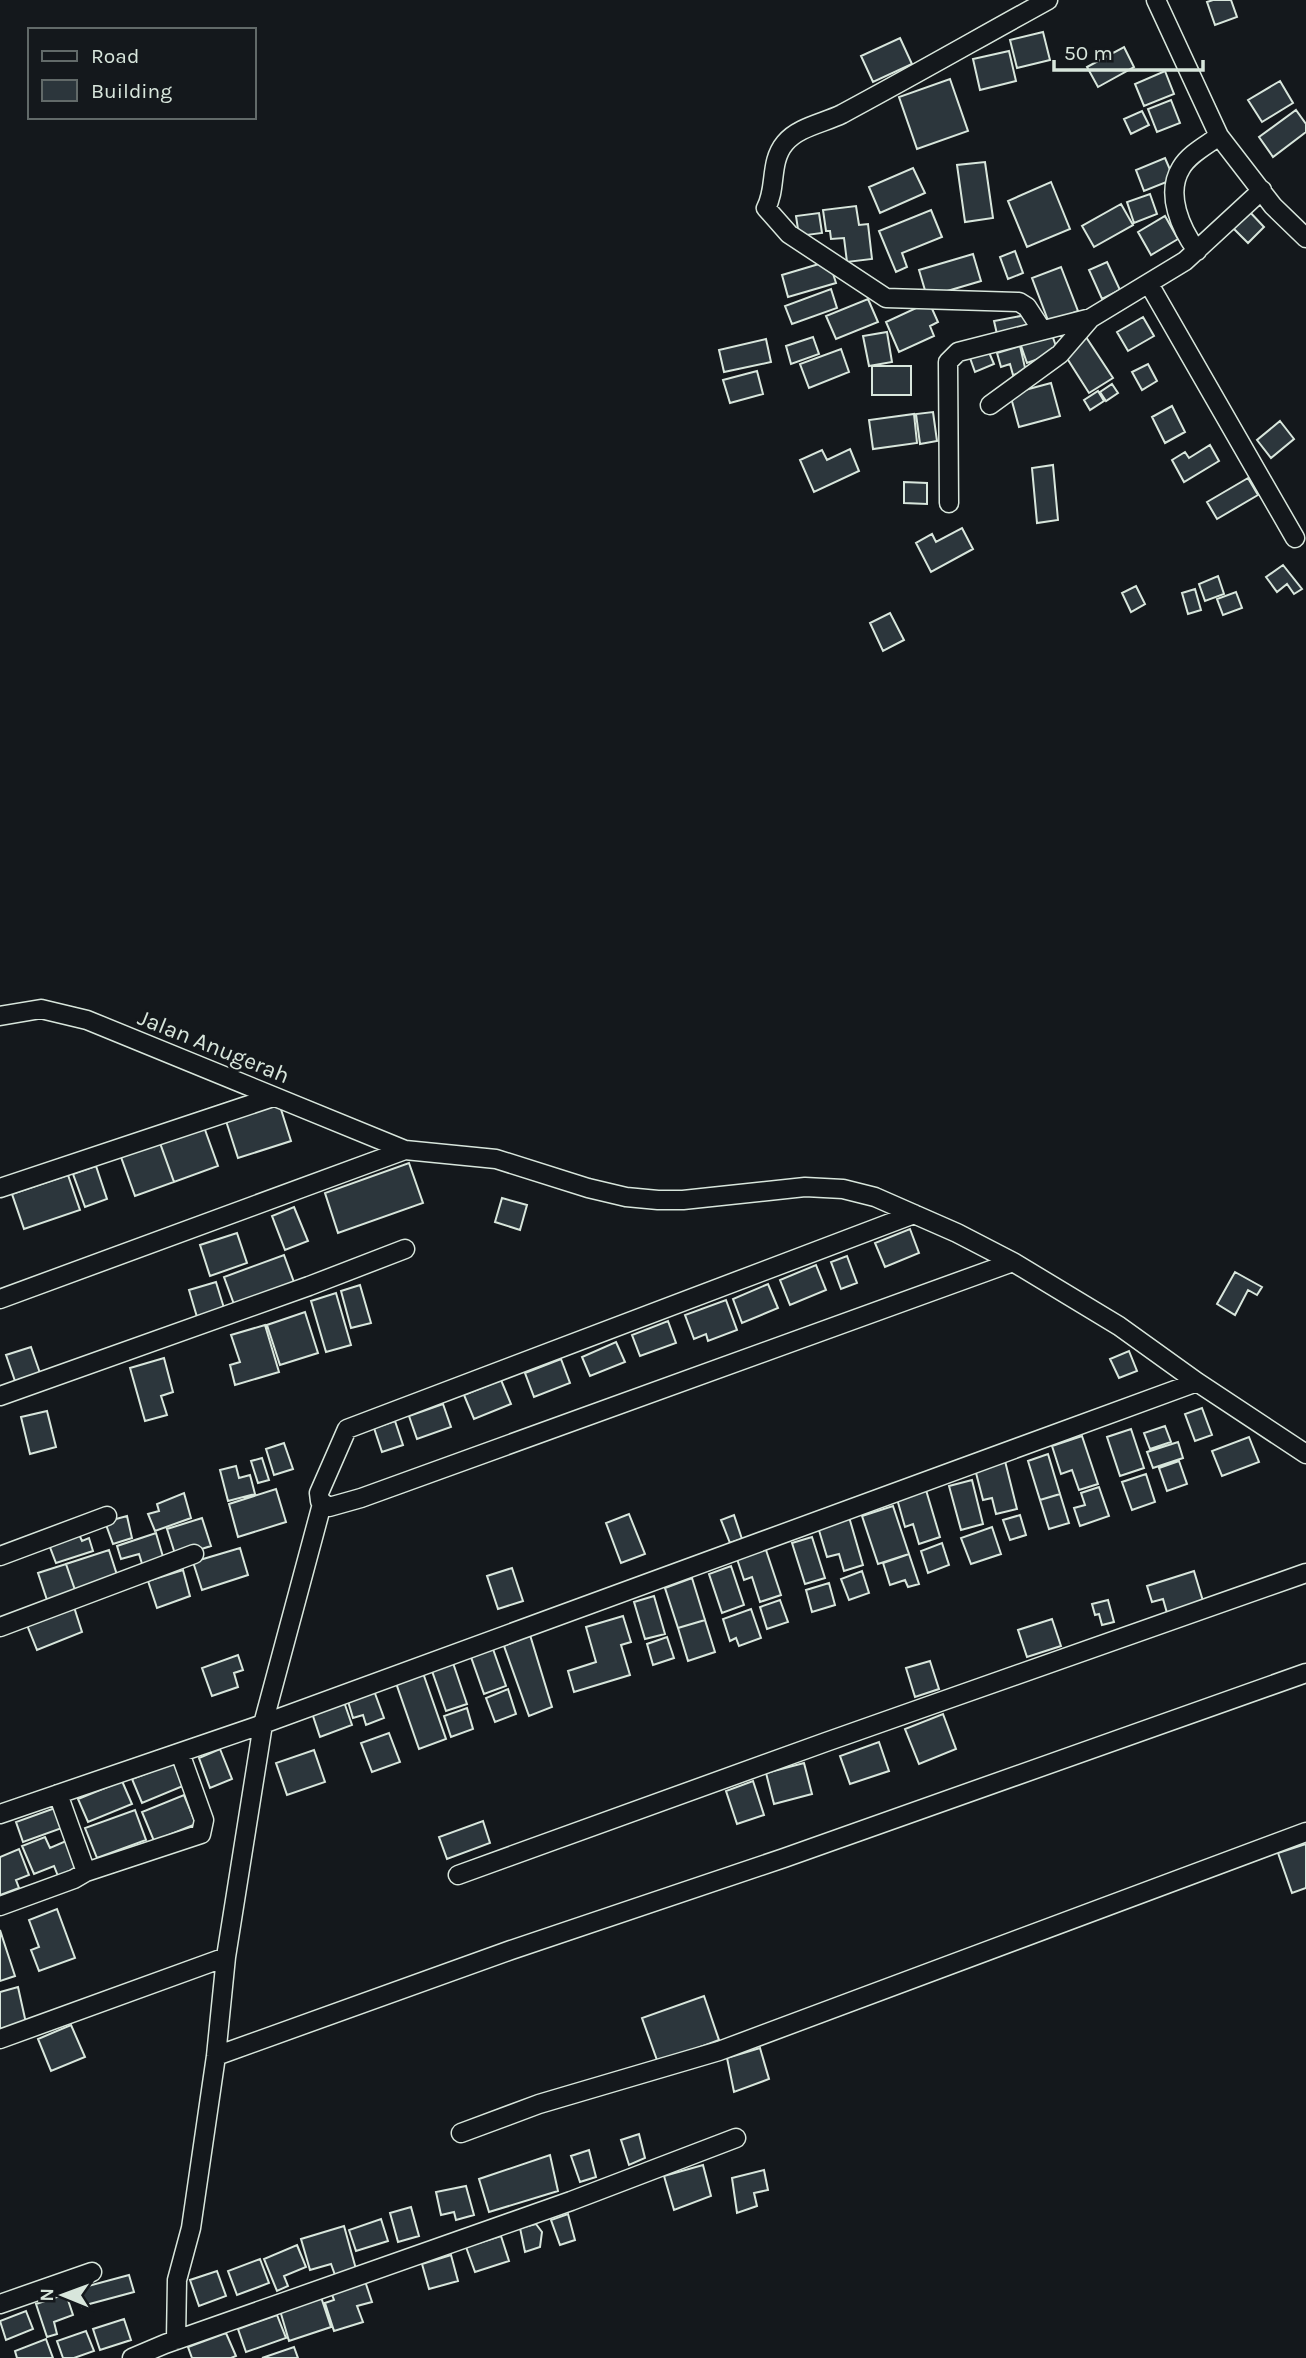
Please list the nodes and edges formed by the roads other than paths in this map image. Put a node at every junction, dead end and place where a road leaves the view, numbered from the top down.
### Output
1 (1048, 0) edge
2 (1156, 0) edge
3 (1219, 136) junction
4 (1262, 190) junction
5 (1306, 237) edge
6 (1197, 251) junction
7 (1149, 284) junction
8 (1091, 318) junction
9 (1042, 330) junction
10 (990, 405) dead end
11 (949, 503) dead end
12 (1295, 538) dead end
13 (0, 1016) edge
14 (273, 1097) junction
15 (405, 1150) junction
16 (0, 1188) edge
17 (914, 1214) junction
18 (405, 1249) dead end
19 (1013, 1262) junction
20 (0, 1299) edge
21 (1196, 1382) junction
22 (0, 1396) edge
23 (1306, 1454) edge
24 (322, 1504) junction
25 (107, 1516) dead end
26 (194, 1554) dead end
27 (0, 1556) edge
28 (1306, 1573) edge
29 (0, 1627) edge
30 (1306, 1673) edge
31 (263, 1724) junction
32 (180, 1753) junction
33 (58, 1794) junction
34 (0, 1814) edge
35 (1306, 1832) edge
36 (86, 1872) junction
37 (458, 1875) dead end
38 (0, 1906) edge
39 (226, 1957) junction
40 (0, 2039) edge
41 (216, 2056) junction
42 (461, 2133) dead end
43 (737, 2138) dead end
44 (92, 2272) dead end
45 (0, 2304) edge
46 (171, 2342) junction
47 (132, 2358) edge

1 - 9 street
2 - 3 street
3 - 4 street
3 - 6 street
4 - 5 street
4 - 6 street
6 - 7 street
7 - 8 street
7 - 12 street
8 - 9 street
8 - 10 street
9 - 11 street
13 - 14 street, Jalan Anugerah
14 - 15 street, Jalan Anugerah
14 - 16 street
15 - 17 street
15 - 20 street
17 - 19 street
17 - 24 street
18 - 22 street
19 - 21 street
19 - 24 street
21 - 23 street
21 - 31 street
24 - 31 street
25 - 27 street
26 - 29 street
28 - 37 street
30 - 41 street
31 - 32 street
31 - 39 street
32 - 33 street
32 - 36 street
33 - 34 street
33 - 36 street
35 - 42 street
36 - 38 street
39 - 40 street
39 - 41 street
41 - 46 street
43 - 46 street
44 - 45 street
46 - 47 street

